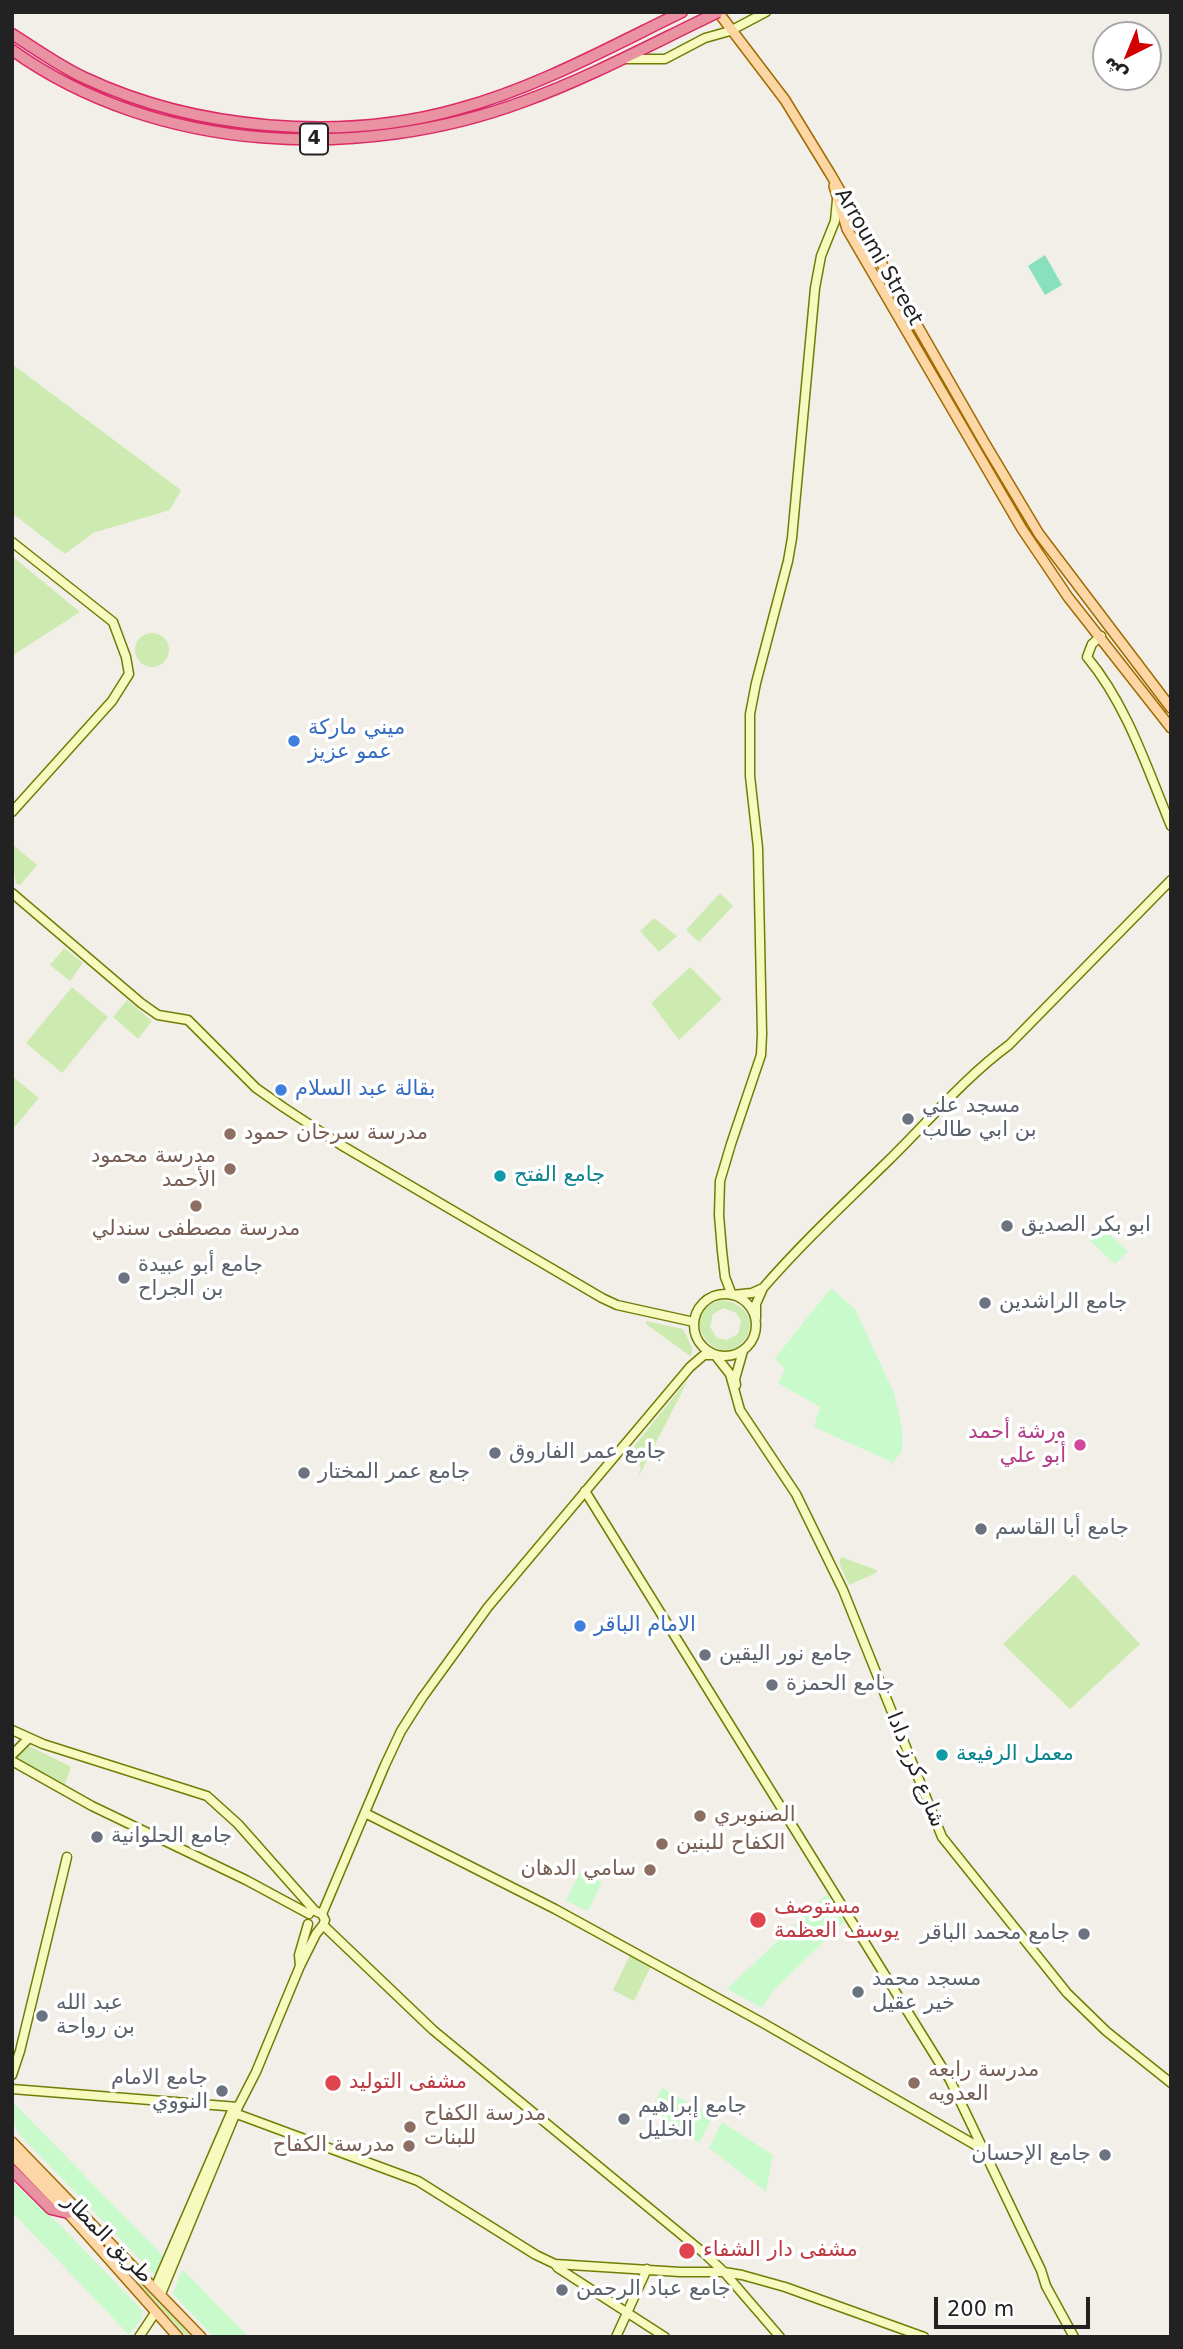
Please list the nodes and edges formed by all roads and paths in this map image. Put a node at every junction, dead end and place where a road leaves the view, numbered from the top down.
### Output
1 (682, 12) edge
2 (766, 12) edge
3 (714, 14) edge
4 (730, 31) junction
5 (12, 34) edge
6 (648, 46) junction
7 (12, 50) edge
8 (657, 59) junction
9 (620, 60) junction
10 (831, 175) junction
11 (837, 196) junction
12 (1010, 485) junction
13 (1000, 491) junction
14 (12, 542) edge
15 (1101, 636) junction
16 (1171, 708) edge
17 (1171, 728) edge
18 (12, 811) edge
19 (1171, 826) edge
20 (1171, 880) edge
21 (12, 892) edge
22 (725, 1276) junction
23 (763, 1288) junction
24 (732, 1295) junction
25 (715, 1296) junction
26 (756, 1318) junction
27 (694, 1322) junction
28 (698, 1340) junction
29 (743, 1351) junction
30 (715, 1355) junction
31 (696, 1361) junction
32 (738, 1402) junction
33 (585, 1491) junction
34 (12, 1730) edge
35 (29, 1738) junction
36 (12, 1755) edge
37 (12, 1761) edge
38 (365, 1813) junction
39 (67, 1857) dead end
40 (314, 1916) junction
41 (321, 1927) junction
42 (300, 1966) junction
43 (12, 2075) edge
44 (1171, 2083) edge
45 (12, 2089) edge
46 (237, 2111) junction
47 (12, 2143) edge
48 (984, 2150) junction
49 (12, 2155) edge
50 (12, 2170) edge
51 (68, 2213) junction
52 (555, 2264) junction
53 (647, 2269) junction
54 (724, 2272) junction
55 (158, 2291) junction
56 (155, 2313) junction
57 (627, 2313) junction
58 (139, 2337) edge
59 (178, 2337) edge
60 (201, 2337) edge
61 (617, 2337) edge
62 (665, 2337) edge
63 (780, 2337) edge
64 (924, 2337) edge
65 (1074, 2337) edge

1 - 5 highway, 4
2 - 4 main road
3 - 4 main road
3 - 6 highway, 4
4 - 8 main road
4 - 10 main road
6 - 8 main road
6 - 9 highway, 4
7 - 9 highway, 4
8 - 9 main road
10 - 11 main road, Arroumi Street
10 - 12 main road, Arroumi Street
11 - 13 main road, Arroumi Street
11 - 22 main road
12 - 13 main road
12 - 16 main road, Arroumi Street
13 - 15 main road, Arroumi Street
14 - 18 main road
15 - 17 main road, Arroumi Street
15 - 19 main road
20 - 23 main road
21 - 27 main road
22 - 24 main road
22 - 25 main road
23 - 24 main road
23 - 26 main road
24 - 25 main road
24 - 26 main road
25 - 27 main road
26 - 29 main road
27 - 28 main road
28 - 30 main road
28 - 31 main road
29 - 30 main road
29 - 32 main road
30 - 31 main road
30 - 32 main road, شارع كرز دادا
31 - 33 main road
32 - 44 main road, شارع كرز دادا
33 - 38 main road
33 - 48 main road
34 - 35 main road
35 - 36 main road
35 - 40 main road
37 - 40 main road
38 - 40 main road
38 - 48 main road
39 - 43 main road
40 - 41 main road
40 - 41 main road
40 - 42 main road
41 - 42 main road
41 - 54 main road
42 - 46 main road
45 - 46 main road
46 - 52 main road
46 - 55 main road
47 - 55 main road, طريق المطار
48 - 65 main road
49 - 51 main road, طريق المطار
50 - 51 highway
51 - 56 main road, طريق المطار
52 - 53 main road
52 - 57 main road
53 - 54 main road
53 - 57 main road
54 - 63 main road
54 - 64 main road
55 - 60 main road, طريق المطار
56 - 58 main road
56 - 59 main road, طريق المطار
57 - 61 main road
57 - 62 main road

